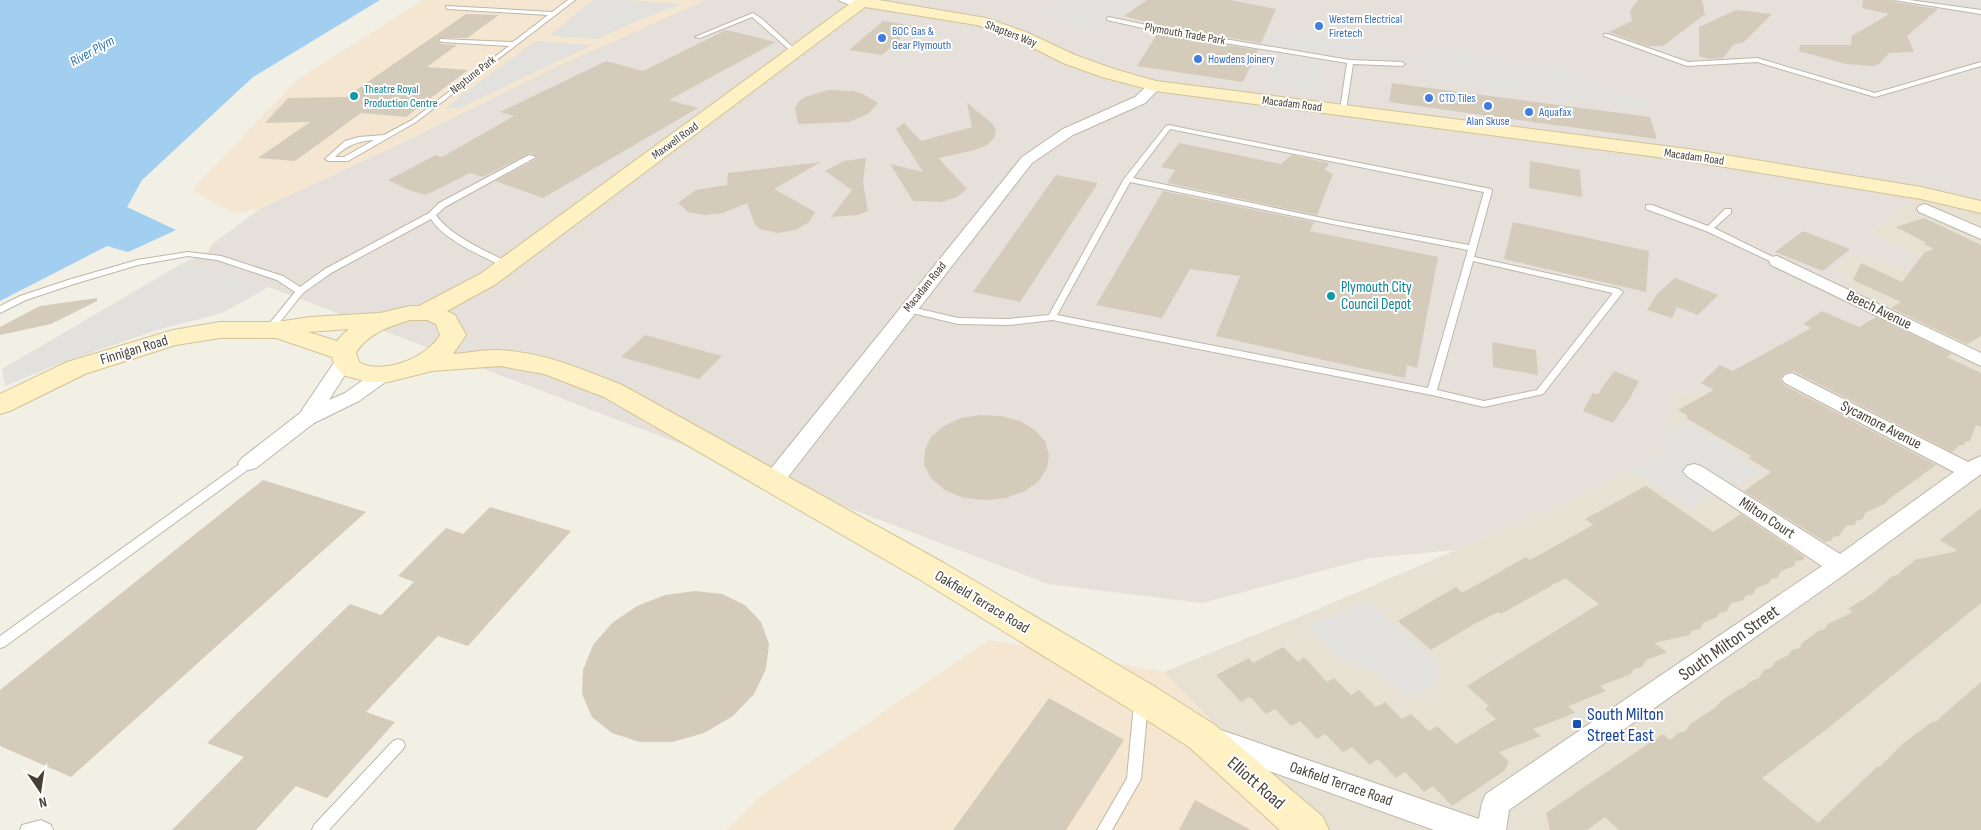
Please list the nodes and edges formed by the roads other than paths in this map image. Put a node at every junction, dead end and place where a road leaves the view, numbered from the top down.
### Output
1 (572, 0) edge
2 (845, 0) edge
3 (1897, 0) edge
4 (862, 2) junction
5 (448, 7) dead end
6 (1981, 12) edge
7 (553, 14) junction
8 (1109, 19) dead end
9 (1606, 35) dead end
10 (698, 37) dead end
11 (442, 40) dead end
12 (513, 44) junction
13 (795, 52) junction
14 (1350, 62) junction
15 (1402, 64) dead end
16 (1981, 64) edge
17 (1155, 86) junction
18 (1343, 110) junction
19 (384, 137) junction
20 (532, 157) dead end
21 (1128, 179) junction
22 (1981, 206) edge
23 (1648, 207) dead end
24 (1926, 208) dead end
25 (1728, 211) dead end
26 (432, 215) junction
27 (396, 224) dead end
28 (407, 228) junction
29 (1709, 228) junction
30 (1981, 234) edge
31 (1472, 248) junction
32 (1469, 258) junction
33 (1777, 261) joint
34 (497, 272) junction
35 (300, 291) junction
36 (908, 309) junction
37 (0, 310) edge
38 (424, 313) junction
39 (1052, 317) junction
40 (381, 320) junction
41 (452, 329) junction
42 (273, 330) junction
43 (344, 357) junction
44 (500, 358) junction
45 (1981, 360) edge
46 (424, 364) junction
47 (384, 374) junction
48 (1792, 379) dead end
49 (1432, 392) junction
50 (0, 405) edge
51 (308, 418) junction
52 (249, 463) joint
53 (1975, 467) edge
54 (1694, 471) dead end
55 (773, 481) junction
56 (1840, 566) junction
57 (0, 643) edge
58 (1141, 697) junction
59 (1202, 736) junction
60 (398, 746) dead end
61 (27, 830) edge
62 (46, 830) edge
63 (320, 830) edge
64 (1104, 830) edge
65 (1309, 830) edge
66 (1472, 830) edge
67 (1492, 830) edge

1 - 7 lane, Neptune Park
2 - 4 street
3 - 6 lane
4 - 13 street, Maxwell Road
4 - 17 street, Shapters Way
5 - 7 lane
7 - 12 lane, Neptune Park
8 - 14 lane, Plymouth Trade Park
9 - 16 lane
10 - 13 lane
11 - 12 lane
12 - 19 lane, Neptune Park
13 - 34 street, Maxwell Road
14 - 15 lane, Plymouth Trade Park
14 - 18 lane
17 - 18 street, Macadam Road
17 - 36 street, Macadam Road
18 - 22 street, Macadam Road
19 - 19 lane, Neptune Park
20 - 26 lane
21 - 31 lane
21 - 31 lane
21 - 39 lane
23 - 29 lane
24 - 30 street
25 - 29 lane
26 - 28 lane
26 - 34 lane
27 - 28 lane
28 - 35 lane
29 - 33 lane
31 - 32 lane
32 - 49 lane
32 - 49 lane
33 - 45 street, Beech Avenue
34 - 38 street, Maxwell Road
34 - 41 street, Maxwell Road
35 - 37 lane
35 - 42 lane
36 - 39 lane
36 - 55 street, Macadam Road
38 - 40 street
38 - 41 street, Oakfield Terrace Road
39 - 49 lane
40 - 42 street, Finnigan Road
40 - 43 street
41 - 44 street, Oakfield Terrace Road
41 - 46 street, Maxwell Road
42 - 43 street, Finnigan Road
42 - 50 street, Finnigan Road
43 - 47 street, Finnigan Road
43 - 51 street
44 - 46 street, Oakfield Terrace Road
44 - 55 street, Oakfield Terrace Road
46 - 47 street, Finnigan Road
47 - 51 street
48 - 53 street, Sycamore Avenue
51 - 52 street
52 - 57 lane
53 - 56 street, South Milton Street
54 - 56 street, Milton Court
55 - 58 street, Oakfield Terrace Road
56 - 67 street, South Milton Street
58 - 59 street, Oakfield Terrace Road
58 - 64 lane
59 - 65 street, Elliott Road
59 - 66 street, Oakfield Terrace Road
60 - 63 lane
61 - 62 lane

